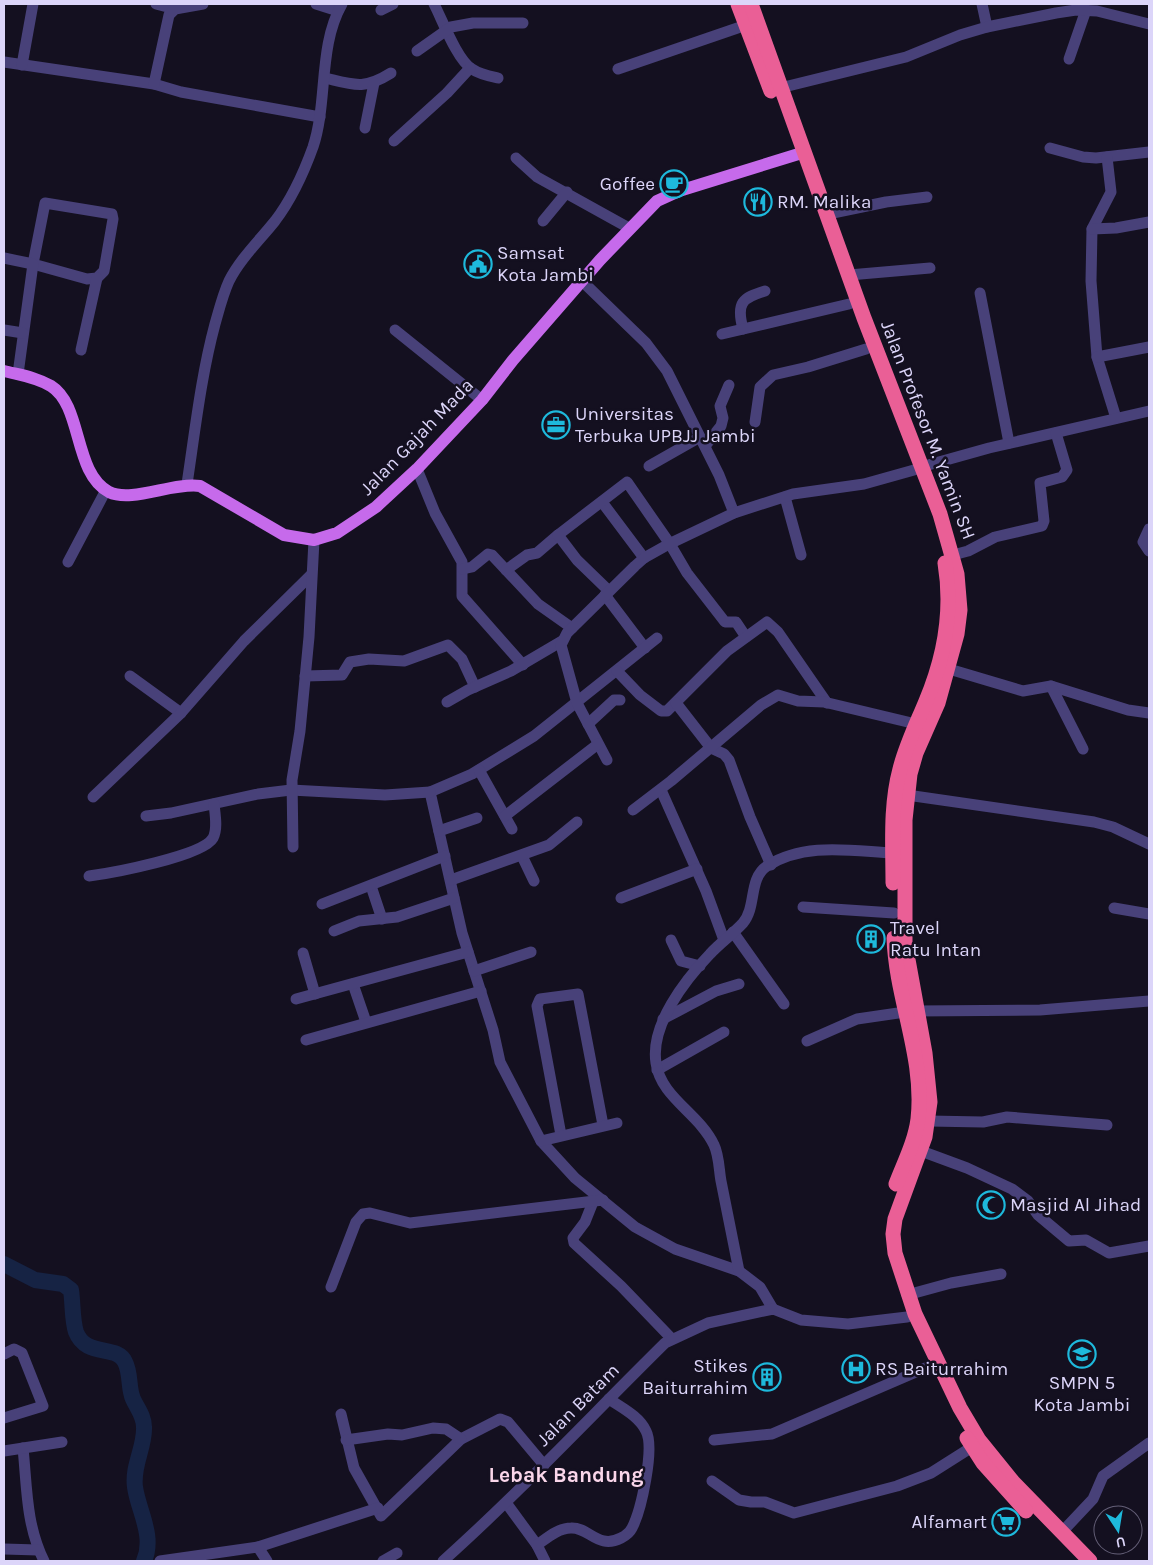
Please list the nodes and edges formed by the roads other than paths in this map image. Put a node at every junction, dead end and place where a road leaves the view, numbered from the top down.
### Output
1 (33, 4) edge
2 (156, 4) edge
3 (200, 4) edge
4 (316, 4) edge
5 (393, 4) edge
6 (434, 4) edge
7 (750, 4) edge
8 (982, 4) edge
9 (340, 7) edge
10 (175, 9) junction
11 (381, 10) dead end
12 (1101, 11) edge
13 (523, 23) dead end
14 (751, 23) junction
15 (1149, 24) edge
16 (988, 28) junction
17 (445, 29) junction
18 (417, 52) dead end
19 (1069, 59) dead end
20 (4, 62) edge
21 (22, 65) junction
22 (470, 68) junction
23 (618, 69) dead end
24 (391, 73) dead end
25 (324, 78) junction
26 (498, 78) dead end
27 (154, 84) junction
28 (374, 84) junction
29 (780, 88) junction
30 (320, 117) junction
31 (365, 128) dead end
32 (394, 141) dead end
33 (1050, 148) dead end
34 (1149, 152) edge
35 (800, 153) junction
36 (1107, 157) junction
37 (516, 158) dead end
38 (567, 192) junction
39 (928, 198) dead end
40 (828, 214) junction
41 (543, 221) dead end
42 (1149, 222) edge
43 (629, 228) junction
44 (1092, 229) junction
45 (4, 258) edge
46 (33, 264) junction
47 (930, 268) dead end
48 (849, 275) junction
49 (97, 278) junction
50 (582, 280) junction
51 (765, 291) dead end
52 (980, 293) dead end
53 (849, 304) junction
54 (743, 328) junction
55 (4, 330) edge
56 (395, 330) dead end
57 (24, 333) junction
58 (722, 334) dead end
59 (1149, 347) edge
60 (866, 349) junction
61 (80, 350) dead end
62 (1098, 357) junction
63 (4, 371) edge
64 (18, 374) junction
65 (881, 376) junction
66 (729, 385) dead end
67 (482, 400) junction
68 (1149, 411) edge
69 (1116, 418) junction
70 (755, 422) dead end
71 (1056, 433) junction
72 (703, 441) junction
73 (1011, 443) junction
74 (649, 466) dead end
75 (417, 469) junction
76 (918, 469) junction
77 (187, 484) junction
78 (106, 490) junction
79 (785, 497) junction
80 (602, 502) junction
81 (734, 512) junction
82 (1149, 530) edge
83 (558, 535) junction
84 (314, 540) junction
85 (670, 544) junction
86 (1149, 551) edge
87 (801, 555) dead end
88 (953, 555) junction
89 (644, 558) junction
90 (68, 562) dead end
91 (463, 569) junction
92 (506, 570) junction
93 (311, 575) junction
94 (607, 593) junction
95 (572, 628) junction
96 (746, 637) junction
97 (657, 638) dead end
98 (562, 641) junction
99 (645, 648) junction
100 (523, 665) junction
101 (949, 669) junction
102 (616, 671) junction
103 (130, 676) dead end
104 (305, 676) junction
105 (1051, 686) junction
106 (475, 688) junction
107 (620, 700) dead end
108 (448, 702) dead end
109 (827, 702) junction
110 (577, 703) junction
111 (676, 703) junction
112 (181, 713) junction
113 (1149, 713) edge
114 (588, 724) junction
115 (916, 724) junction
116 (598, 744) junction
117 (711, 748) junction
118 (1083, 749) dead end
119 (606, 760) dead end
120 (479, 770) junction
121 (665, 786) junction
122 (291, 790) junction
123 (430, 792) junction
124 (901, 794) junction
125 (93, 796) dead end
126 (214, 804) junction
127 (633, 810) dead end
128 (146, 816) dead end
129 (505, 816) junction
130 (477, 818) dead end
131 (577, 822) dead end
132 (512, 830) dead end
133 (440, 831) junction
134 (1149, 844) edge
135 (293, 847) dead end
136 (893, 853) junction
137 (445, 856) junction
138 (522, 856) junction
139 (770, 864) junction
140 (697, 869) junction
141 (90, 876) dead end
142 (450, 880) junction
143 (534, 882) dead end
144 (371, 886) junction
145 (454, 898) junction
146 (621, 898) dead end
147 (322, 904) dead end
148 (803, 907) dead end
149 (1114, 908) dead end
150 (894, 913) junction
151 (1149, 914) edge
152 (382, 918) junction
153 (334, 931) dead end
154 (728, 936) junction
155 (671, 940) dead end
156 (468, 952) junction
157 (531, 952) dead end
158 (303, 953) dead end
159 (700, 966) junction
160 (474, 971) junction
161 (353, 984) junction
162 (739, 984) dead end
163 (481, 991) junction
164 (315, 994) junction
165 (296, 999) dead end
166 (1149, 1001) edge
167 (784, 1004) dead end
168 (910, 1011) junction
169 (664, 1019) junction
170 (366, 1022) junction
171 (724, 1032) dead end
172 (306, 1040) dead end
173 (807, 1041) dead end
174 (657, 1070) junction
175 (928, 1121) junction
176 (617, 1123) dead end
177 (603, 1125) junction
178 (1107, 1125) dead end
179 (561, 1135) junction
180 (541, 1140) junction
181 (921, 1152) junction
182 (598, 1201) junction
183 (1149, 1246) edge
184 (738, 1270) junction
185 (1001, 1274) dead end
186 (331, 1287) dead end
187 (907, 1294) junction
188 (773, 1309) junction
189 (907, 1317) junction
190 (672, 1339) junction
191 (4, 1354) edge
192 (930, 1366) junction
193 (609, 1399) junction
194 (341, 1414) dead end
195 (4, 1418) edge
196 (461, 1439) junction
197 (346, 1440) junction
198 (714, 1440) dead end
199 (62, 1442) dead end
200 (1149, 1443) edge
201 (972, 1447) junction
202 (22, 1448) junction
203 (4, 1451) edge
204 (987, 1460) junction
205 (544, 1465) junction
206 (712, 1480) dead end
207 (507, 1504) junction
208 (378, 1508) junction
209 (1062, 1533) junction
210 (537, 1545) junction
211 (258, 1547) junction
212 (4, 1549) edge
213 (38, 1550) junction
214 (397, 1553) dead end
215 (44, 1561) edge
216 (160, 1561) edge
217 (267, 1561) edge
218 (383, 1561) edge
219 (443, 1561) edge
220 (545, 1561) edge
221 (1077, 1561) edge
222 (1090, 1561) edge

1 - 21 street
2 - 10 street
3 - 10 street
4 - 9 street
5 - 11 street
6 - 17 street
7 - 14 highway, Jalan Profesor M. Yamin SH
8 - 16 street
9 - 25 street
10 - 27 street
12 - 15 street
12 - 16 street
12 - 19 street
13 - 17 street
14 - 23 street
14 - 29 highway, Jalan Profesor M. Yamin SH
14 - 35 highway, Jalan Profesor M. Yamin SH
16 - 29 street
17 - 18 street
17 - 22 street
20 - 21 street
21 - 27 street
22 - 26 street
22 - 32 street
24 - 28 street
25 - 28 street
25 - 30 street
27 - 30 street
28 - 31 street
29 - 35 highway, Jalan Profesor M. Yamin SH
30 - 77 street
33 - 36 street
34 - 36 street
35 - 40 highway, Jalan Profesor M. Yamin SH
35 - 43 main road, Jalan Gajah Mada
35 - 53 highway, Jalan Profesor M. Yamin SH
36 - 44 street
37 - 38 street
38 - 41 street
38 - 43 street
39 - 40 street
40 - 48 highway, Jalan Profesor M. Yamin SH
42 - 44 street
43 - 50 main road, Jalan Gajah Mada
44 - 62 street
45 - 46 street
46 - 49 street
46 - 49 street
46 - 57 street
47 - 48 street
48 - 65 highway, Jalan Profesor M. Yamin SH
49 - 61 street
50 - 67 main road, Jalan Gajah Mada
50 - 72 street
51 - 54 street
52 - 73 street
53 - 54 street
53 - 60 highway, Jalan Profesor M. Yamin SH
54 - 58 street
55 - 57 street
56 - 67 street
57 - 64 street
59 - 62 street
60 - 65 highway, Jalan Profesor M. Yamin SH
60 - 70 street
62 - 69 street
63 - 64 main road
64 - 78 main road
65 - 76 highway, Jalan Profesor M. Yamin SH
66 - 72 street
67 - 75 main road, Jalan Gajah Mada
68 - 69 street
69 - 71 street
71 - 73 street
71 - 88 street
72 - 74 street
72 - 81 street
73 - 76 street
75 - 84 main road, Jalan Gajah Mada
75 - 91 street
76 - 79 street
76 - 88 highway, Jalan Profesor M. Yamin SH
76 - 115 highway, Jalan Profesor M. Yamin SH
77 - 78 main road, Jalan Gajah Mada
77 - 84 main road, Jalan Gajah Mada
78 - 90 street
79 - 81 street
79 - 87 street
80 - 83 street
80 - 85 street
80 - 89 street
81 - 85 street
82 - 86 street
83 - 92 street
83 - 94 street
84 - 93 street
85 - 89 street
85 - 96 street
88 - 101 highway, Jalan Profesor M. Yamin SH
89 - 94 street
91 - 92 street
91 - 100 street
92 - 95 street
93 - 104 street
93 - 112 street
94 - 95 street
94 - 99 street
95 - 98 street
96 - 109 street
96 - 111 street
97 - 99 street
98 - 100 street
98 - 110 street
99 - 102 street
100 - 106 street
101 - 105 street
101 - 124 highway, Jalan Profesor M. Yamin SH
102 - 110 street
102 - 111 street
103 - 112 street
104 - 106 street
104 - 122 street
105 - 113 street
105 - 118 street
106 - 108 street
107 - 114 street
109 - 115 street
109 - 117 street
110 - 114 street
110 - 120 street
111 - 117 street
112 - 125 street
114 - 116 street
115 - 124 highway, Jalan Profesor M. Yamin SH
116 - 119 street
116 - 129 street
117 - 121 street
117 - 139 street
120 - 123 street
120 - 129 street
121 - 127 street
121 - 140 street
122 - 123 street
122 - 126 street
122 - 135 street
123 - 133 street
124 - 134 street
124 - 136 highway, Jalan Profesor M. Yamin SH
124 - 168 highway, Jalan Profesor M. Yamin SH
126 - 128 street
126 - 141 street
129 - 132 street
130 - 133 street
131 - 138 street
133 - 137 street
136 - 139 street
136 - 150 highway, Jalan Profesor M. Yamin SH
137 - 142 street
137 - 144 street
138 - 142 street
138 - 143 street
139 - 154 street
140 - 146 street
140 - 154 street
142 - 145 street
144 - 147 street
144 - 152 street
145 - 152 street
145 - 156 street
148 - 150 street
149 - 151 street
150 - 168 highway, Jalan Profesor M. Yamin SH
152 - 153 street
154 - 159 street
154 - 167 street
155 - 159 street
156 - 160 street
156 - 161 street
157 - 160 street
158 - 164 street
159 - 169 street
160 - 163 street
161 - 164 street
161 - 170 street
162 - 169 street
163 - 170 street
163 - 180 street
164 - 165 street
166 - 168 street
168 - 173 street
168 - 175 highway, Jalan Profesor M. Yamin SH
168 - 189 highway, Jalan Profesor M. Yamin SH
169 - 174 street
170 - 172 street
171 - 174 street
174 - 184 street
175 - 178 street
175 - 181 highway, Jalan Profesor M. Yamin SH
176 - 177 street
177 - 179 street
177 - 179 street
179 - 180 street
180 - 182 street
181 - 183 street
181 - 187 highway, Jalan Profesor M. Yamin SH
182 - 184 street
182 - 186 street
182 - 190 street
184 - 188 street
185 - 187 street
187 - 204 highway, Jalan Profesor M. Yamin SH
188 - 189 street
188 - 190 street, Jalan Batam
189 - 192 highway, Jalan Profesor M. Yamin SH
190 - 193 street, Jalan Batam
191 - 195 street
192 - 198 street
192 - 201 highway, Jalan Profesor M. Yamin SH
193 - 205 street, Jalan Batam
193 - 210 street
194 - 197 street
196 - 197 street
196 - 205 street
196 - 208 street
197 - 208 street
199 - 202 street
200 - 209 street
201 - 204 highway, Jalan Profesor M. Yamin SH
201 - 206 street
202 - 203 street
202 - 213 street
204 - 209 highway, Jalan Profesor M. Yamin SH
204 - 221 highway, Jalan Profesor M. Yamin SH
205 - 207 street, Jalan Batam
207 - 210 street
207 - 219 street, Jalan Batam
208 - 211 street
209 - 222 highway, Jalan Profesor M. Yamin SH
210 - 220 street
211 - 216 street
211 - 217 street
212 - 213 street
213 - 215 street
214 - 218 street

